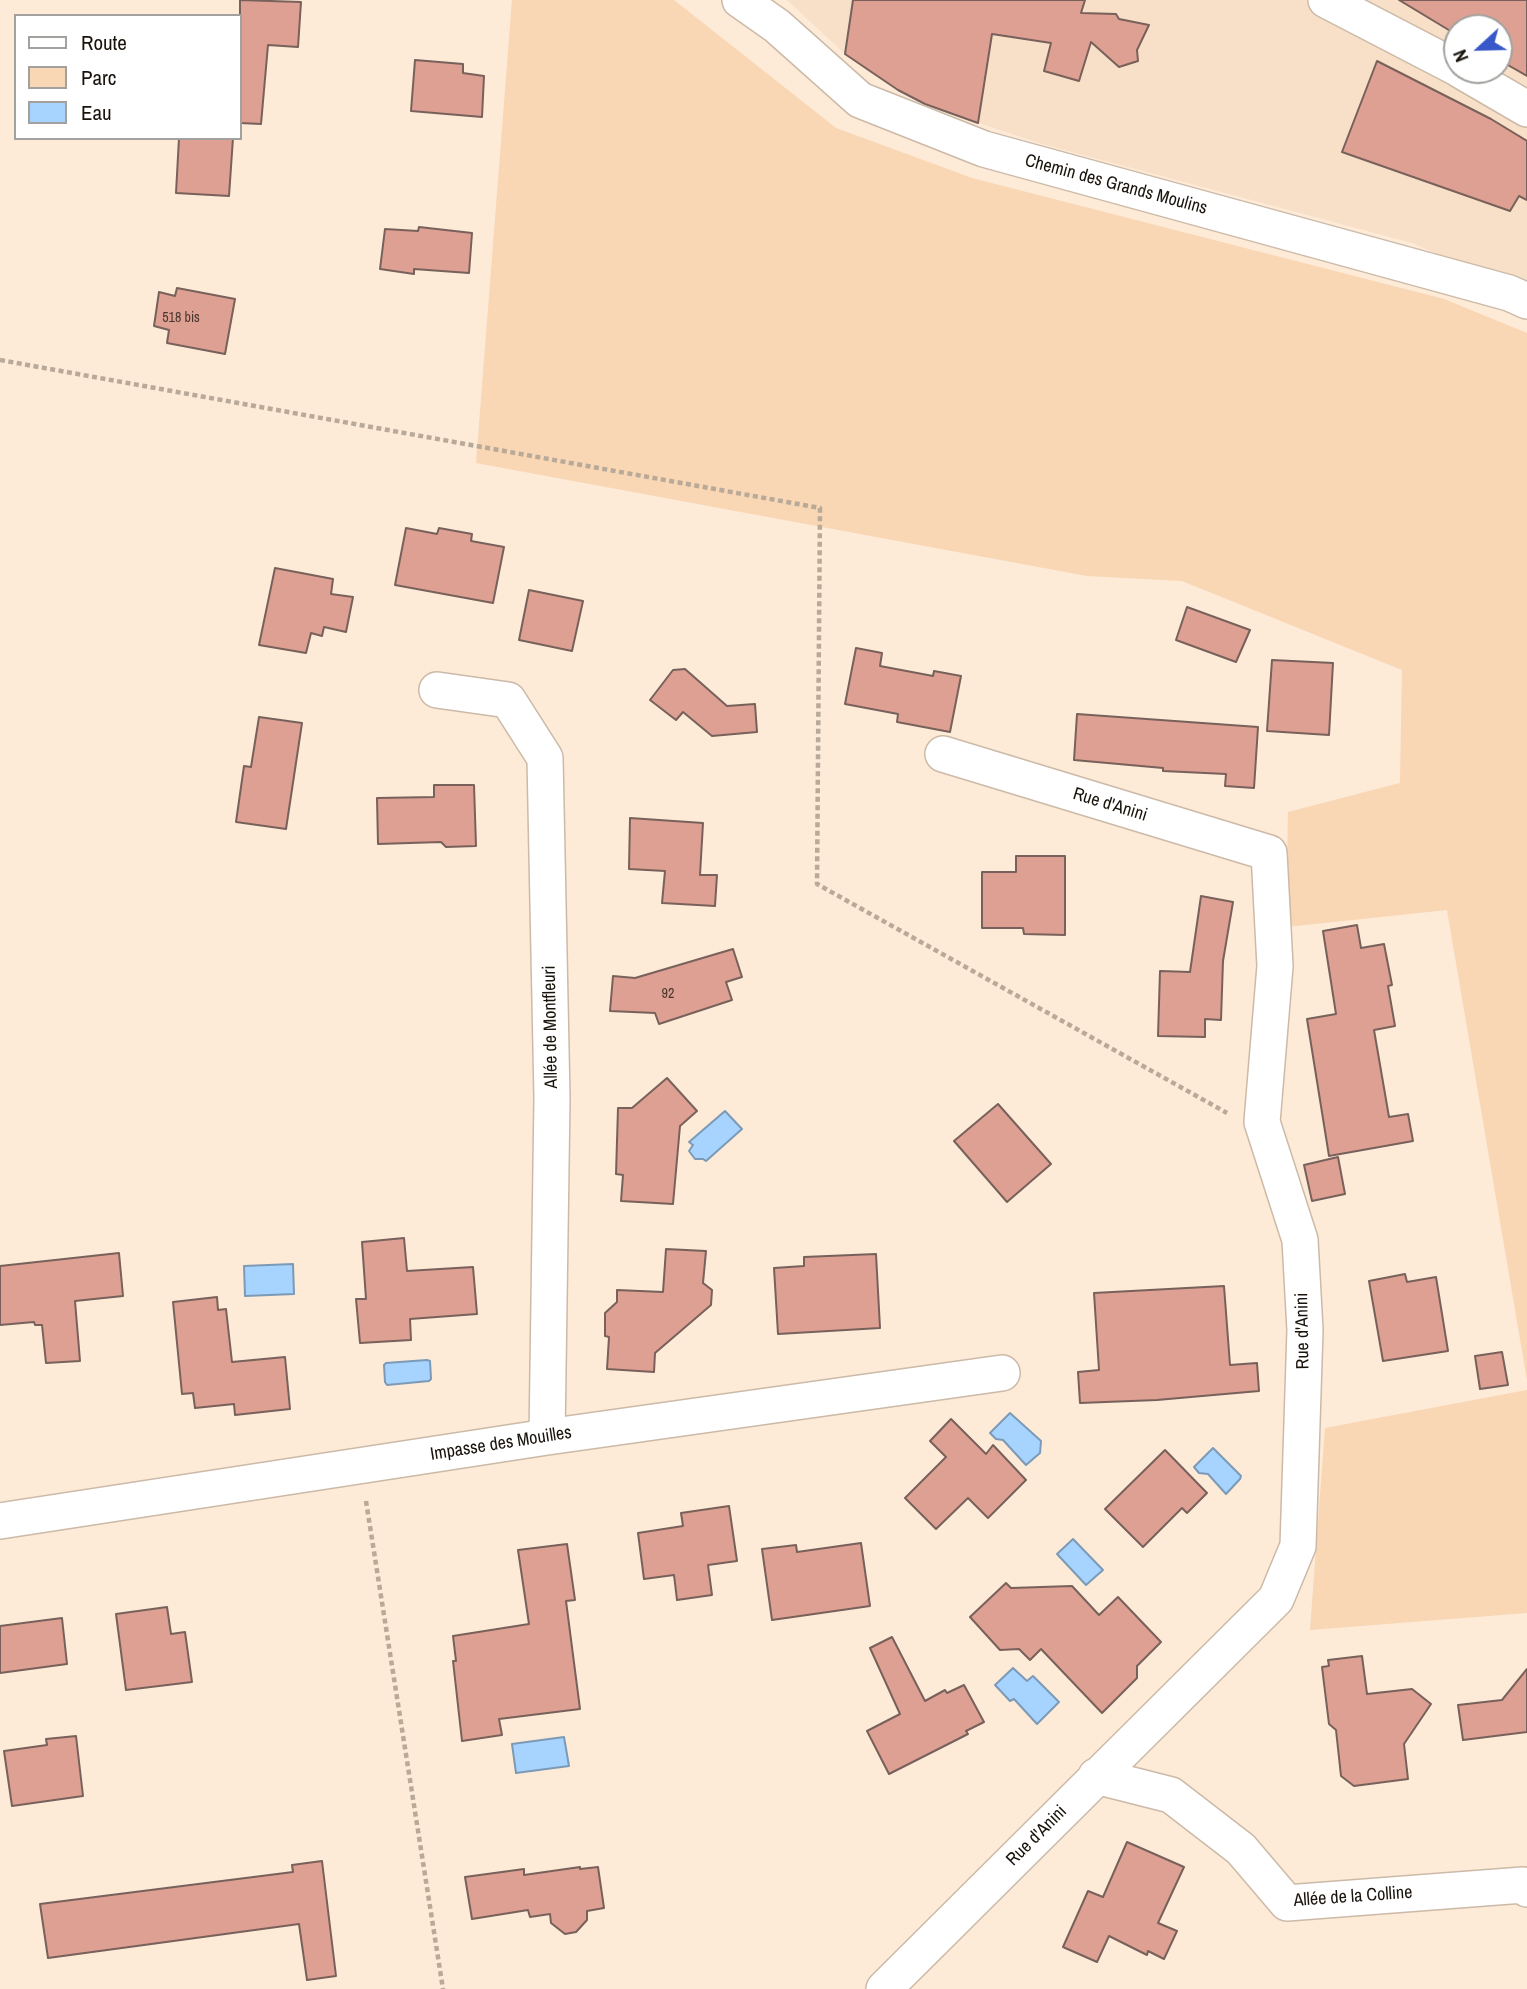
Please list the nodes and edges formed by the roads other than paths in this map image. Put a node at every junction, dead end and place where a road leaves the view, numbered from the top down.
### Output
1 (740, 0) edge
2 (1326, 0) edge
3 (1443, 61) edge
4 (1484, 84) edge
5 (1527, 109) edge
6 (1527, 301) edge
7 (437, 690) dead end
8 (943, 754) dead end
9 (1002, 1373) dead end
10 (547, 1437) junction
11 (0, 1521) edge
12 (1096, 1776) junction
13 (1527, 1889) edge
14 (884, 1989) edge

1 - 6 street, Chemin des Grands Moulins
2 - 3 street
4 - 5 street
7 - 10 street, Allée de Montfleuri
8 - 12 street, Rue d'Anini
9 - 10 street, Impasse des Mouilles
10 - 11 street, Impasse des Mouilles
12 - 13 street, Allée de la Colline
12 - 14 street, Rue d'Anini

